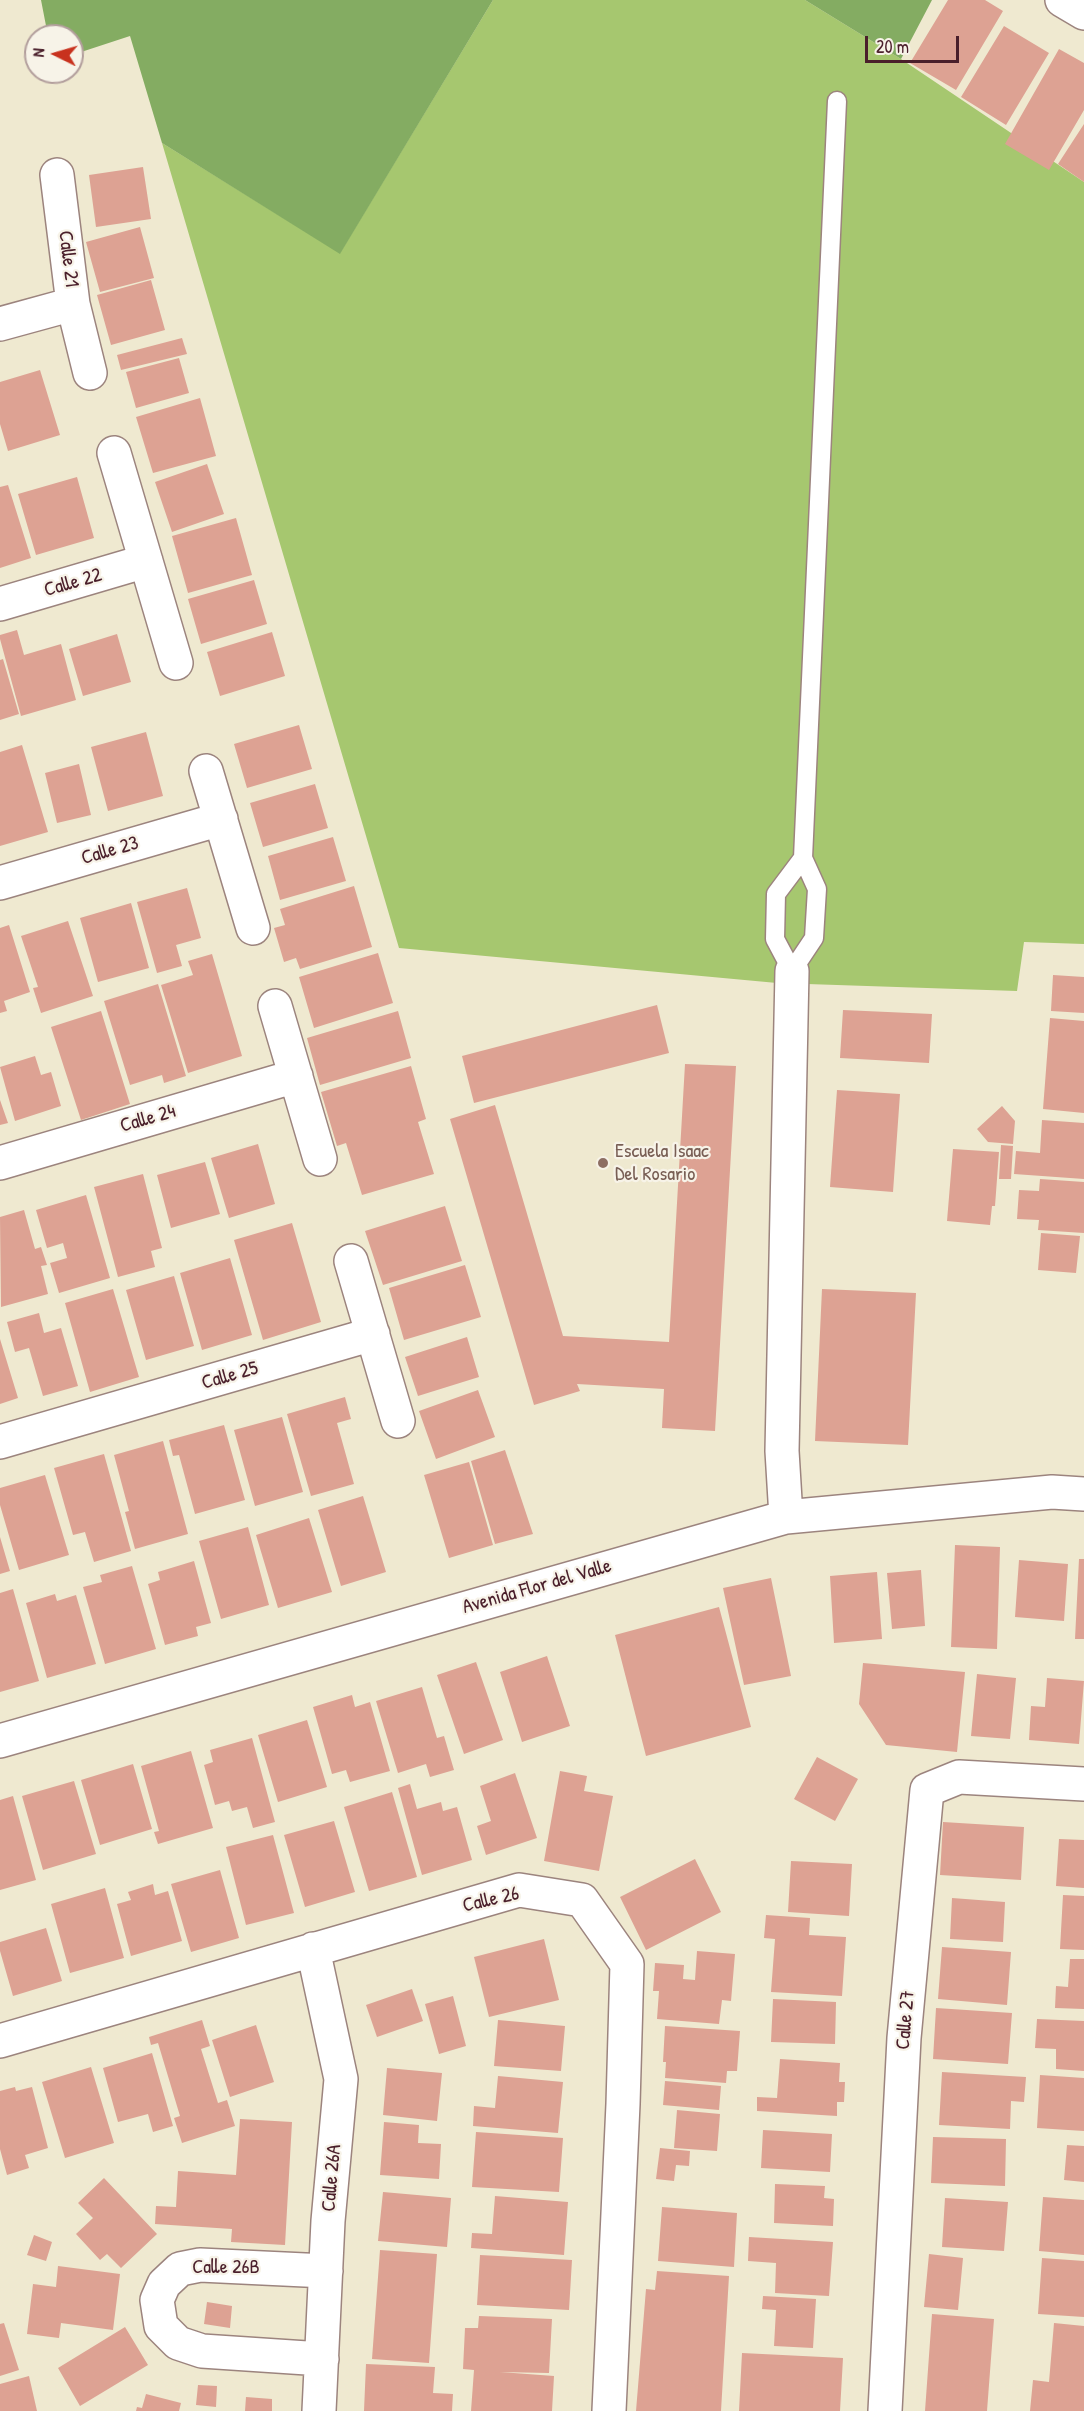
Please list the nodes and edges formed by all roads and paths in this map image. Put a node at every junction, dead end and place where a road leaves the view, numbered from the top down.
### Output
1 (837, 101) dead end
2 (57, 175) dead end
3 (73, 304) junction
4 (0, 324) edge
5 (90, 373) dead end
6 (114, 453) dead end
7 (146, 561) junction
8 (0, 604) edge
9 (176, 663) dead end
10 (206, 771) dead end
11 (221, 819) junction
12 (803, 858) junction
13 (0, 883) edge
14 (253, 928) dead end
15 (792, 971) junction
16 (275, 1006) dead end
17 (296, 1076) junction
18 (320, 1159) dead end
19 (0, 1163) edge
20 (351, 1261) dead end
21 (372, 1334) junction
22 (398, 1421) dead end
23 (0, 1442) edge
24 (1084, 1494) edge
25 (786, 1517) junction
26 (0, 1741) edge
27 (1084, 1784) edge
28 (312, 1949) junction
29 (0, 2041) edge
30 (326, 2271) junction
31 (322, 2359) junction
32 (319, 2411) edge
33 (609, 2411) edge
34 (885, 2411) edge

1 - 12 lane
2 - 3 street, Calle 21
3 - 4 street, Calle 21
3 - 5 street
6 - 7 street
7 - 8 street, Calle 22
7 - 9 street
10 - 11 street
11 - 13 street, Calle 23
11 - 14 street
12 - 15 lane
12 - 15 lane
15 - 25 street
16 - 17 street
17 - 18 street
17 - 19 street, Calle 24
20 - 21 street
21 - 22 street
21 - 23 street, Calle 25
24 - 25 street, Avenida Flor del Valle
25 - 26 street, Avenida Flor del Valle
27 - 34 street, Calle 27
28 - 29 street, Calle 26
28 - 30 street, Calle 26A
28 - 33 street, Calle 26
30 - 31 street, Calle 26A
30 - 31 street, Calle 26B
31 - 32 street, Calle 26A

